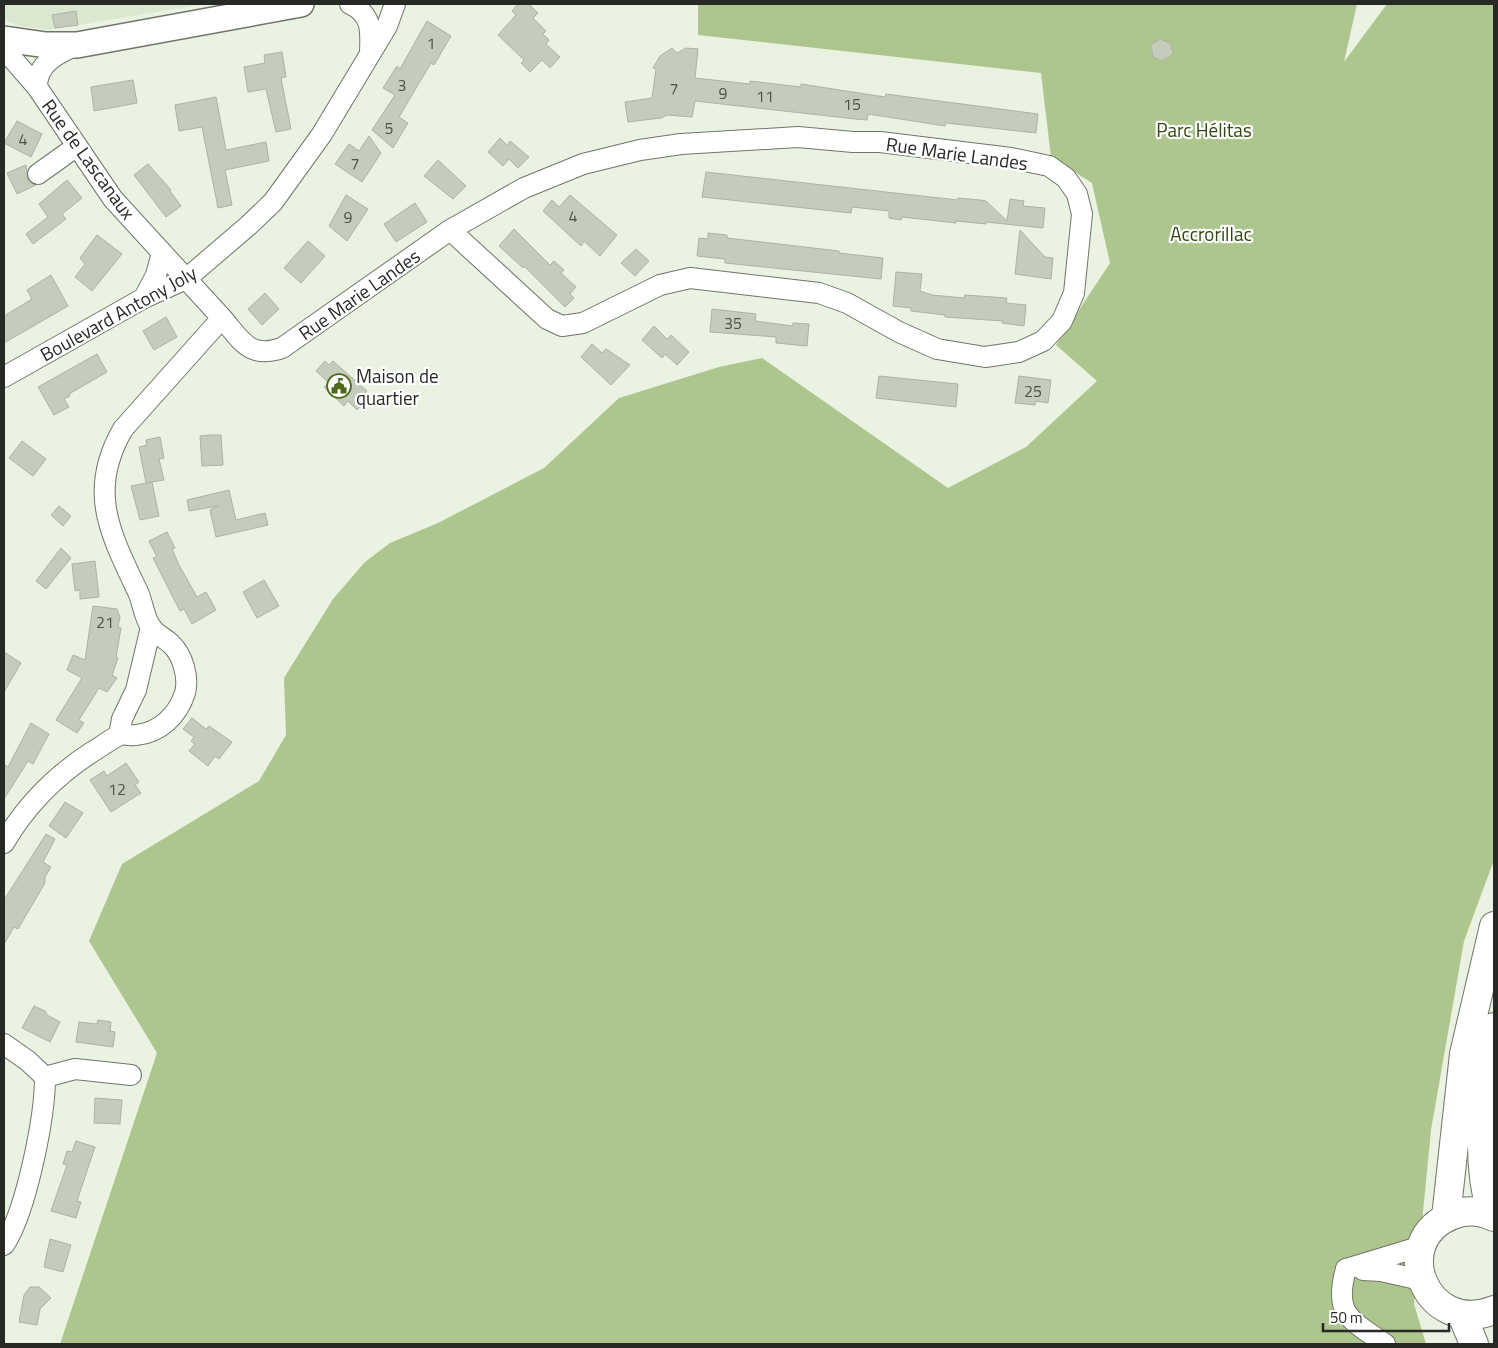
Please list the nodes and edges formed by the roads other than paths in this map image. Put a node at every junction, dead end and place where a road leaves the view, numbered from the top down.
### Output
1 (301, 4) edge
2 (350, 4) edge
3 (395, 4) edge
4 (4, 39) edge
5 (77, 45) junction
6 (4, 49) edge
7 (370, 52) junction
8 (37, 87) junction
9 (77, 146) junction
10 (38, 174) dead end
11 (450, 230) junction
12 (214, 256) junction
13 (166, 257) junction
14 (186, 279) junction
15 (144, 298) junction
16 (222, 318) junction
17 (267, 353) joint
18 (4, 377) edge
19 (151, 627) junction
20 (119, 735) junction
21 (4, 843) edge
22 (1494, 926) edge
23 (1494, 1027) edge
24 (4, 1044) edge
25 (131, 1075) dead end
26 (45, 1077) junction
27 (1446, 1217) junction
28 (1493, 1217) edge
29 (4, 1245) edge
30 (1422, 1246) junction
31 (1346, 1269) junction
32 (1421, 1280) junction
33 (1494, 1310) edge
34 (1462, 1314) junction
35 (1385, 1344) edge
36 (1474, 1344) edge

1 - 5 main road
2 - 7 street
3 - 7 street, Boulevard Antony Joly
4 - 5 main road
5 - 8 street, Rue de Lascanaux
6 - 8 street, Rue de Lascanaux
7 - 12 street, Boulevard Antony Joly
8 - 9 street, Rue de Lascanaux
9 - 10 street
9 - 13 street, Rue de Lascanaux
11 - 11 street, Rue Marie Landes
11 - 17 street, Rue Marie Landes
12 - 13 street
12 - 14 street, Boulevard Antony Joly
13 - 14 street, Rue de Lascanaux
13 - 15 street
14 - 15 street, Boulevard Antony Joly
14 - 16 street, Rue de Lascanaux
15 - 18 street, Boulevard Antony Joly
16 - 17 street, Rue de Lascanaux
16 - 19 street
19 - 20 street
19 - 20 street
20 - 21 street
22 - 27 highway
23 - 28 highway
24 - 26 street
25 - 26 street
26 - 29 street
27 - 28 highway
27 - 30 highway
30 - 31 street
30 - 32 highway
31 - 32 street
31 - 35 street
32 - 34 highway
33 - 34 highway
34 - 36 highway

